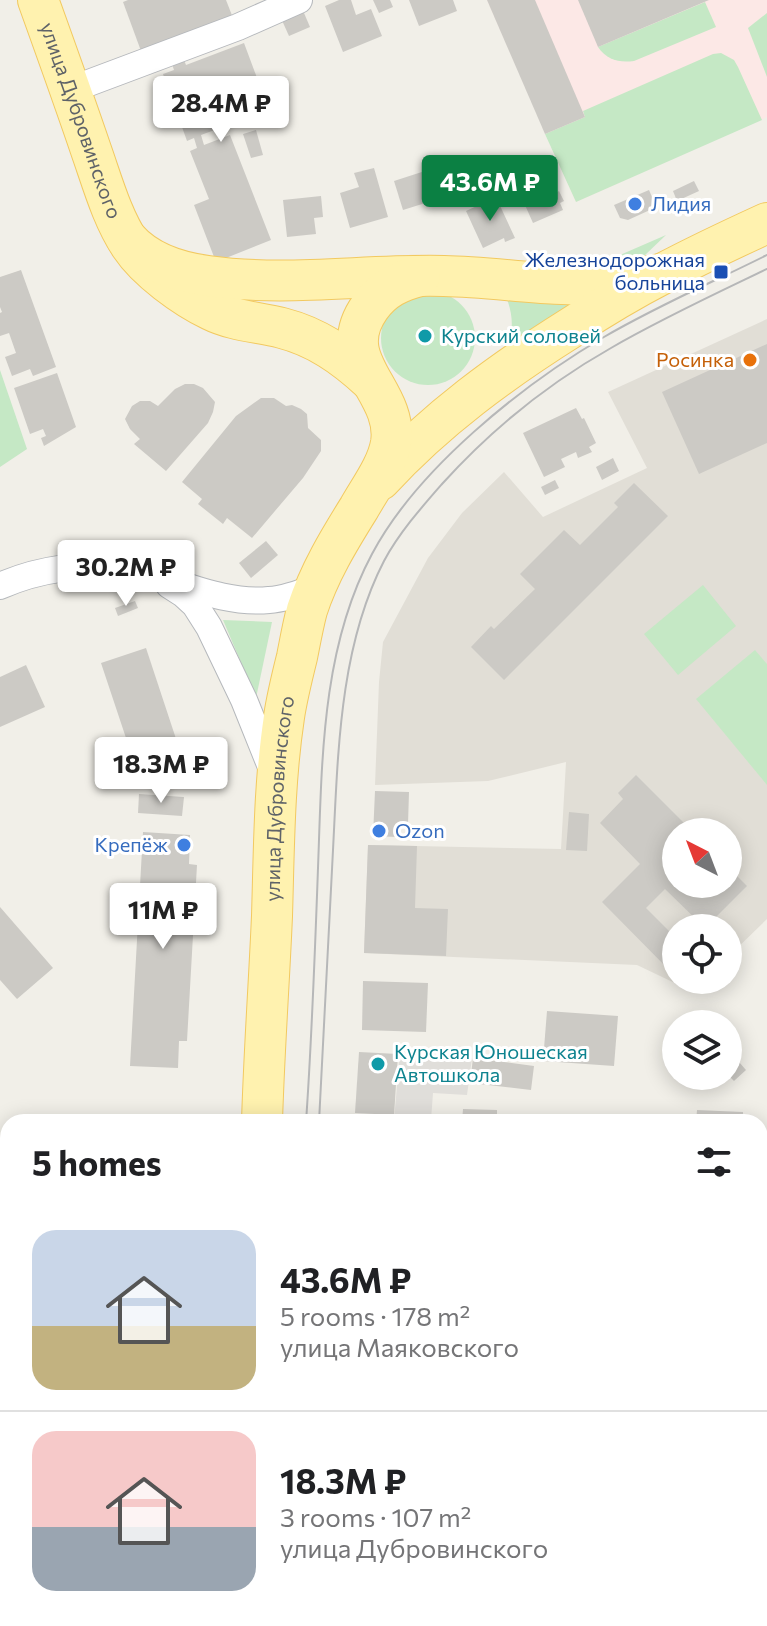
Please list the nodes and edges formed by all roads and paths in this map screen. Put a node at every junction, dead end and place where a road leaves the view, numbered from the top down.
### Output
1 (38, 0) edge
2 (299, 0) edge
3 (70, 90) junction
4 (767, 223) edge
5 (127, 239) junction
6 (661, 274) junction
7 (420, 276) junction
8 (370, 380) junction
9 (369, 491) junction
10 (156, 577) junction
11 (0, 586) edge
12 (316, 587) junction
13 (277, 780) junction
14 (262, 1114) edge

1 - 3 main road, улица Дубровинского
2 - 3 street
3 - 5 main road, улица Дубровинского
4 - 6 main road
5 - 7 main road
5 - 8 main road
6 - 7 main road
6 - 9 main road
7 - 8 main road
8 - 9 main road
9 - 12 main road, улица Дубровинского
10 - 11 street
10 - 12 street
10 - 13 street
12 - 13 main road, улица Дубровинского
13 - 14 main road, улица Дубровинского

